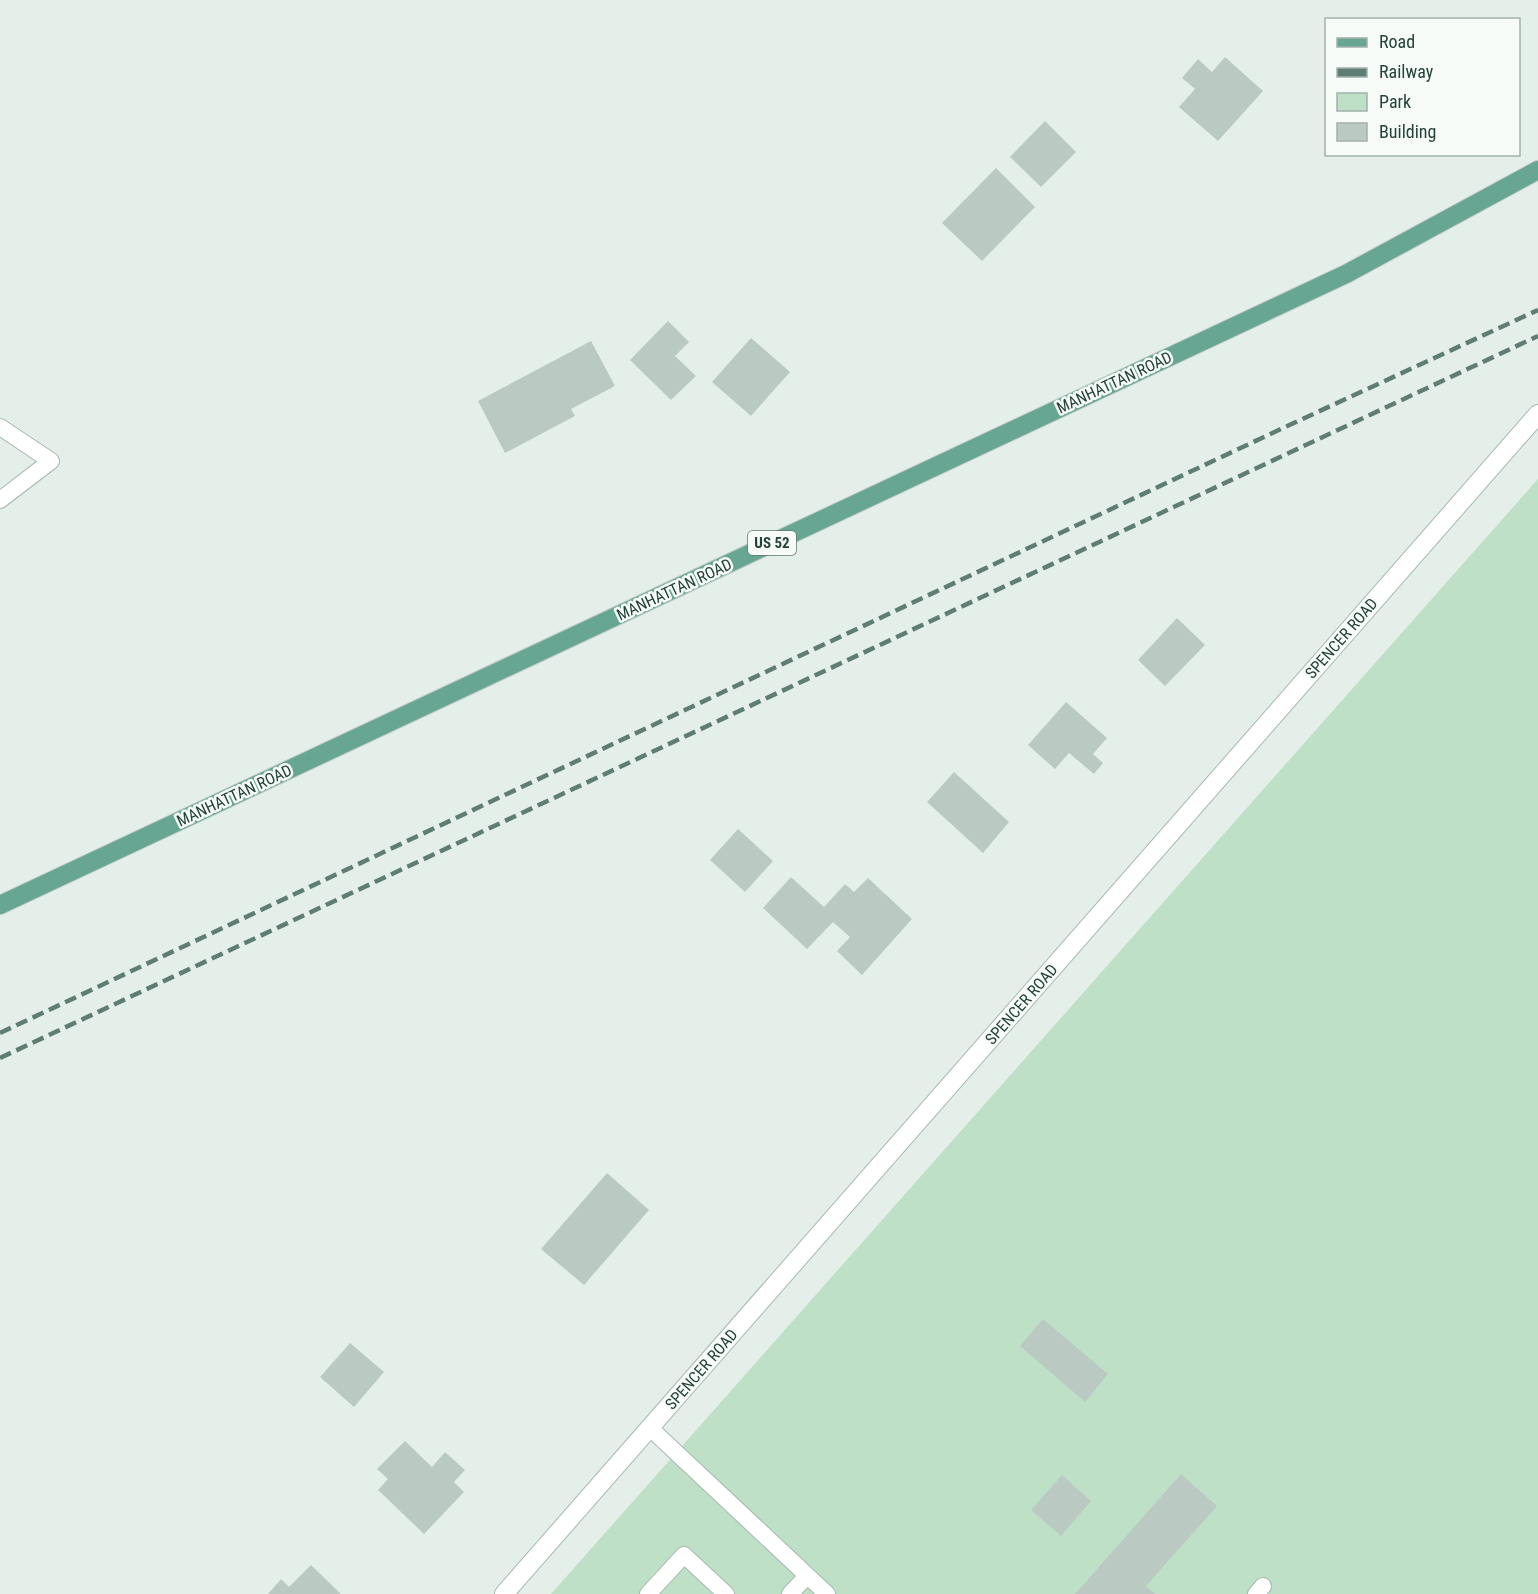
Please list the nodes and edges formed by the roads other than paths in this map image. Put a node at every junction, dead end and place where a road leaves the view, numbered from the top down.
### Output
1 (1538, 170) edge
2 (1538, 414) edge
3 (0, 427) edge
4 (0, 501) edge
5 (0, 905) edge
6 (650, 1428) junction
7 (807, 1576) junction
8 (504, 1594) edge
9 (648, 1594) edge
10 (726, 1594) edge
11 (790, 1594) edge
12 (827, 1594) edge

1 - 5 main road, MANHATTAN ROAD / US 52
2 - 6 street, SPENCER ROAD
3 - 4 lane
6 - 7 lane
6 - 8 street, SPENCER ROAD
7 - 11 lane
7 - 12 lane
9 - 10 lane

